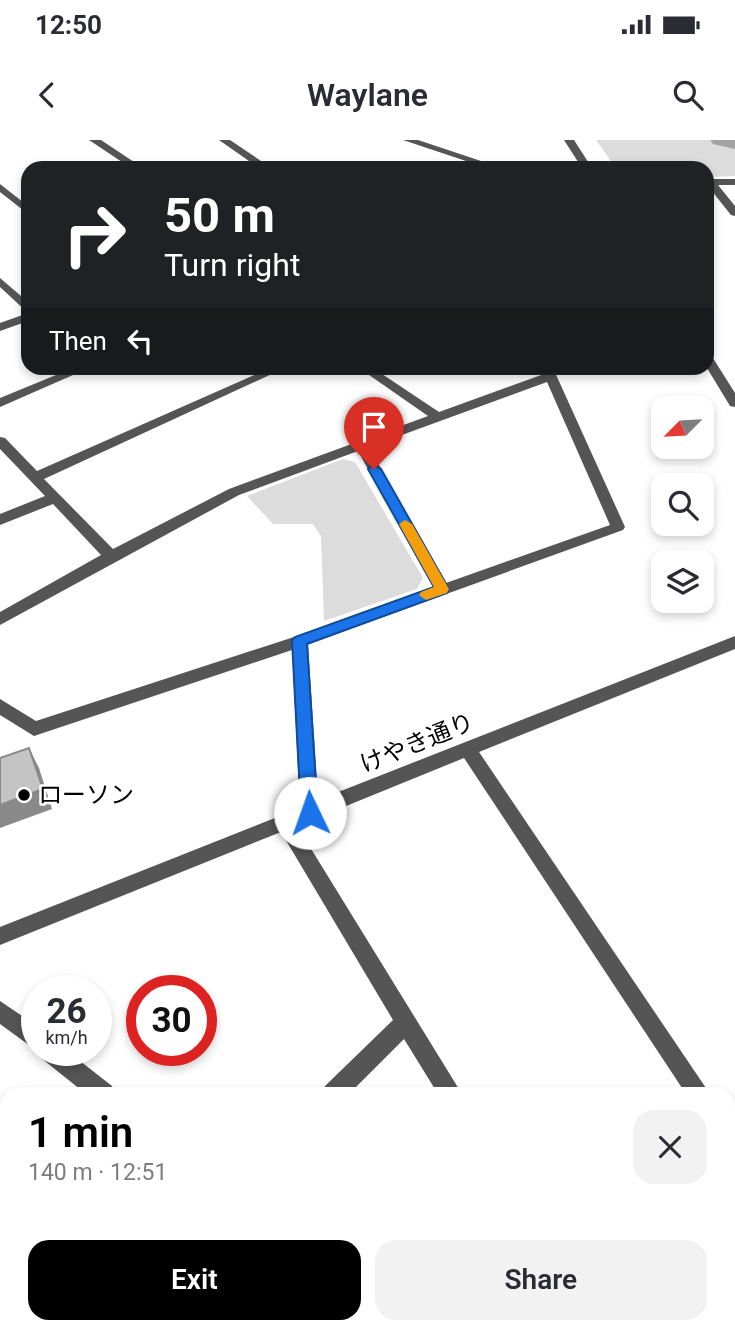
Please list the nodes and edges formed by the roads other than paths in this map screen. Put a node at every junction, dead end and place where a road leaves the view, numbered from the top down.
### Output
1 (94, 140) edge
2 (224, 140) edge
3 (408, 140) edge
4 (569, 140) edge
5 (127, 161) edge
6 (255, 161) edge
7 (475, 161) edge
8 (582, 161) edge
9 (714, 182) edge
10 (735, 182) edge
11 (0, 187) edge
12 (714, 188) edge
13 (21, 205) edge
14 (734, 211) edge
15 (0, 281) edge
16 (21, 302) edge
17 (21, 320) edge
18 (0, 327) edge
19 (714, 370) edge
20 (66, 375) edge
21 (263, 375) edge
22 (375, 375) edge
23 (542, 375) edge
24 (550, 375) edge
25 (0, 403) edge
26 (735, 404) edge
27 (439, 418) junction
28 (0, 441) edge
29 (361, 445) junction
30 (34, 478) junction
31 (54, 498) junction
32 (0, 520) edge
33 (111, 556) junction
34 (442, 589) junction
35 (0, 619) edge
36 (300, 640) junction
37 (735, 642) edge
38 (0, 706) edge
39 (468, 750) junction
40 (310, 813) junction
41 (285, 823) junction
42 (0, 936) edge
43 (0, 1011) edge
44 (406, 1022) junction
45 (21, 1027) edge
46 (69, 1066) edge
47 (95, 1087) edge
48 (340, 1087) edge
49 (447, 1087) edge
50 (694, 1087) edge

1 - 5 street
2 - 6 street
3 - 7 street
4 - 8 street
9 - 10 street
11 - 13 street
12 - 14 street
15 - 16 street
17 - 18 street
19 - 26 street
20 - 25 street
21 - 30 street
22 - 27 street
23 - 27 street
24 - 34 street
27 - 29 street
28 - 30 street
29 - 33 street
29 - 34 street
30 - 31 street
31 - 32 street
31 - 33 street
33 - 35 street
34 - 36 street
36 - 38 street
36 - 40 street
37 - 39 street, けやき通り
39 - 40 street, けやき通り
39 - 50 street
40 - 41 street, けやき通り
41 - 42 street, けやき通り
41 - 44 street
43 - 45 street
44 - 48 street
44 - 49 street
46 - 47 street

